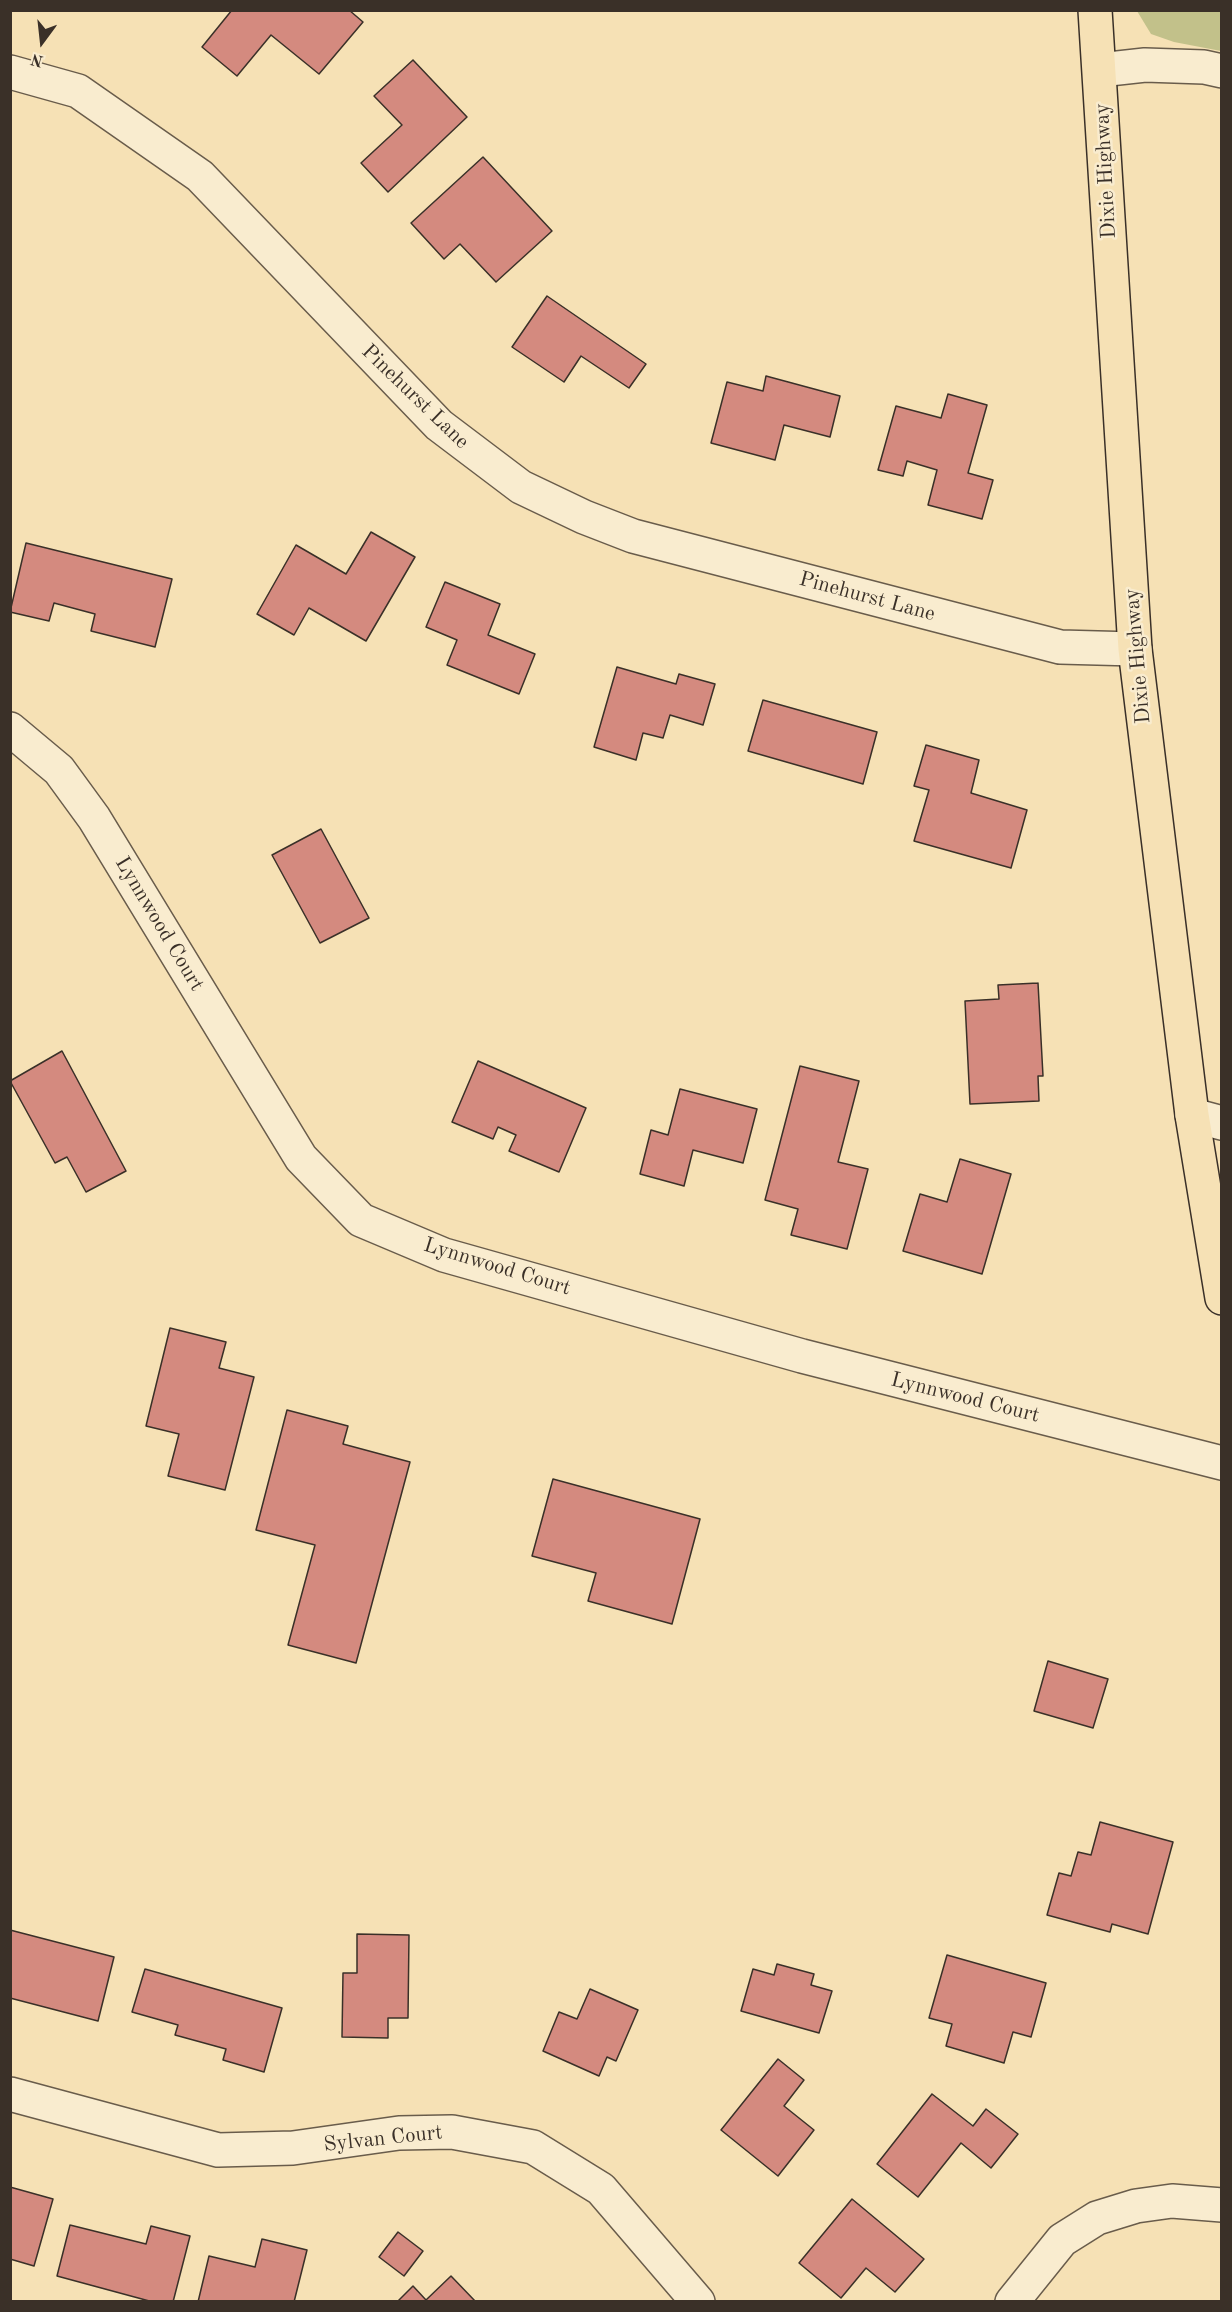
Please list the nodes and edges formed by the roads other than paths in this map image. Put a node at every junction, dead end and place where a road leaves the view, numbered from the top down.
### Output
1 (1095, 10) edge
2 (1100, 70) junction
3 (1221, 71) edge
4 (10, 72) edge
5 (1135, 649) junction
6 (10, 729) edge
7 (1207, 1119) edge
8 (1221, 1298) edge
9 (1221, 1463) edge
10 (10, 2094) edge
11 (1221, 2205) edge
12 (698, 2301) edge
13 (1012, 2301) edge

1 - 2 main road, Dixie Highway
2 - 3 street
2 - 5 main road, Dixie Highway
4 - 5 street, Pinehurst Lane
5 - 7 main road, Dixie Highway
6 - 9 street, Lynnwood Court
7 - 8 main road, Dixie Highway
10 - 12 street, Sylvan Court
11 - 13 street

